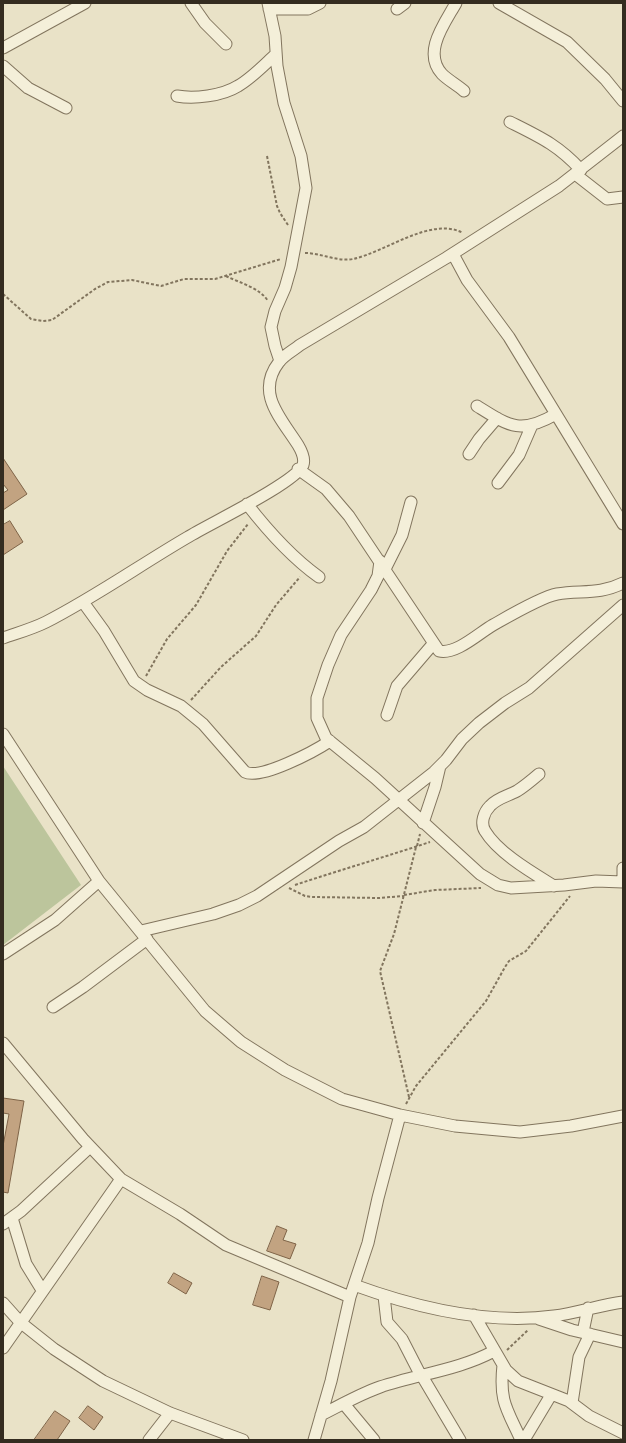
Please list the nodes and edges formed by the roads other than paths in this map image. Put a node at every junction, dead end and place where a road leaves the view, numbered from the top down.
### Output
1 (85, 3) edge
2 (191, 3) edge
3 (320, 3) edge
4 (456, 3) edge
5 (499, 3) edge
6 (268, 6) edge
7 (226, 44) dead end
8 (4, 46) edge
9 (276, 54) junction
10 (3, 66) edge
11 (464, 91) dead end
12 (177, 96) dead end
13 (623, 101) edge
14 (66, 108) dead end
15 (510, 122) dead end
16 (623, 136) edge
17 (578, 172) junction
18 (623, 197) edge
19 (453, 254) junction
20 (280, 361) junction
21 (477, 406) dead end
22 (556, 414) junction
23 (497, 418) junction
24 (532, 425) junction
25 (469, 454) dead end
26 (298, 469) junction
27 (498, 483) dead end
28 (411, 502) dead end
29 (247, 504) junction
30 (623, 524) edge
31 (382, 565) junction
32 (319, 577) dead end
33 (623, 583) edge
34 (83, 602) junction
35 (623, 605) edge
36 (3, 638) edge
37 (434, 644) junction
38 (387, 715) dead end
39 (3, 734) edge
40 (330, 741) junction
41 (440, 766) junction
42 (539, 774) dead end
43 (398, 800) junction
44 (423, 823) junction
45 (623, 868) edge
46 (623, 876) edge
47 (99, 881) junction
48 (623, 882) edge
49 (554, 886) junction
50 (144, 935) junction
51 (3, 954) edge
52 (53, 1007) dead end
53 (3, 1043) edge
54 (402, 1116) junction
55 (623, 1116) edge
56 (90, 1147) junction
57 (121, 1179) junction
58 (12, 1218) junction
59 (3, 1224) edge
60 (354, 1285) junction
61 (42, 1290) junction
62 (384, 1296) junction
63 (350, 1297) junction
64 (623, 1302) edge
65 (3, 1303) edge
66 (588, 1308) junction
67 (474, 1315) junction
68 (535, 1318) junction
69 (20, 1322) junction
70 (587, 1333) junction
71 (623, 1342) edge
72 (3, 1348) edge
73 (498, 1358) junction
74 (421, 1376) junction
75 (551, 1395) junction
76 (572, 1403) junction
77 (344, 1404) junction
78 (170, 1413) junction
79 (322, 1415) junction
80 (623, 1433) edge
81 (153, 1438) edge
82 (318, 1439) edge
83 (243, 1440) edge
84 (374, 1440) edge
85 (460, 1440) edge
86 (521, 1440) edge
87 (524, 1440) edge

1 - 8 street
2 - 7 street
3 - 6 street
4 - 11 street
5 - 13 street
6 - 9 street
9 - 12 street
9 - 20 street
10 - 14 street
15 - 17 street
16 - 17 street
17 - 18 street
17 - 19 street
19 - 20 street
19 - 22 street
20 - 26 street
21 - 23 street
22 - 24 street
22 - 30 street
23 - 24 street
23 - 25 street
24 - 27 street
26 - 29 street
26 - 31 street
28 - 31 street
29 - 32 street
29 - 34 street
31 - 37 street
31 - 40 street
33 - 37 street
34 - 36 street
34 - 40 street
35 - 41 street
37 - 38 street
39 - 47 street
40 - 43 street
41 - 43 street
41 - 44 street
42 - 49 street
43 - 44 street
43 - 50 street
44 - 49 street
45 - 46 street
47 - 50 street
47 - 51 street
48 - 49 street
50 - 52 street
50 - 54 street
53 - 56 street
54 - 55 street
54 - 60 street
56 - 57 street
56 - 58 street
57 - 61 street
57 - 63 street
58 - 59 street
58 - 61 street
60 - 62 street
60 - 63 street
61 - 69 street
62 - 67 street
62 - 74 street
63 - 79 street
64 - 66 street
65 - 69 street
66 - 68 street
66 - 70 street
67 - 68 street
67 - 73 street
68 - 70 street
69 - 72 street
69 - 78 street
70 - 71 street
70 - 76 street
73 - 74 street
73 - 75 street
73 - 86 street
74 - 77 street
74 - 85 street
75 - 76 street
75 - 87 street
76 - 80 street
77 - 79 street
77 - 84 street
78 - 81 street
78 - 83 street
79 - 82 street

